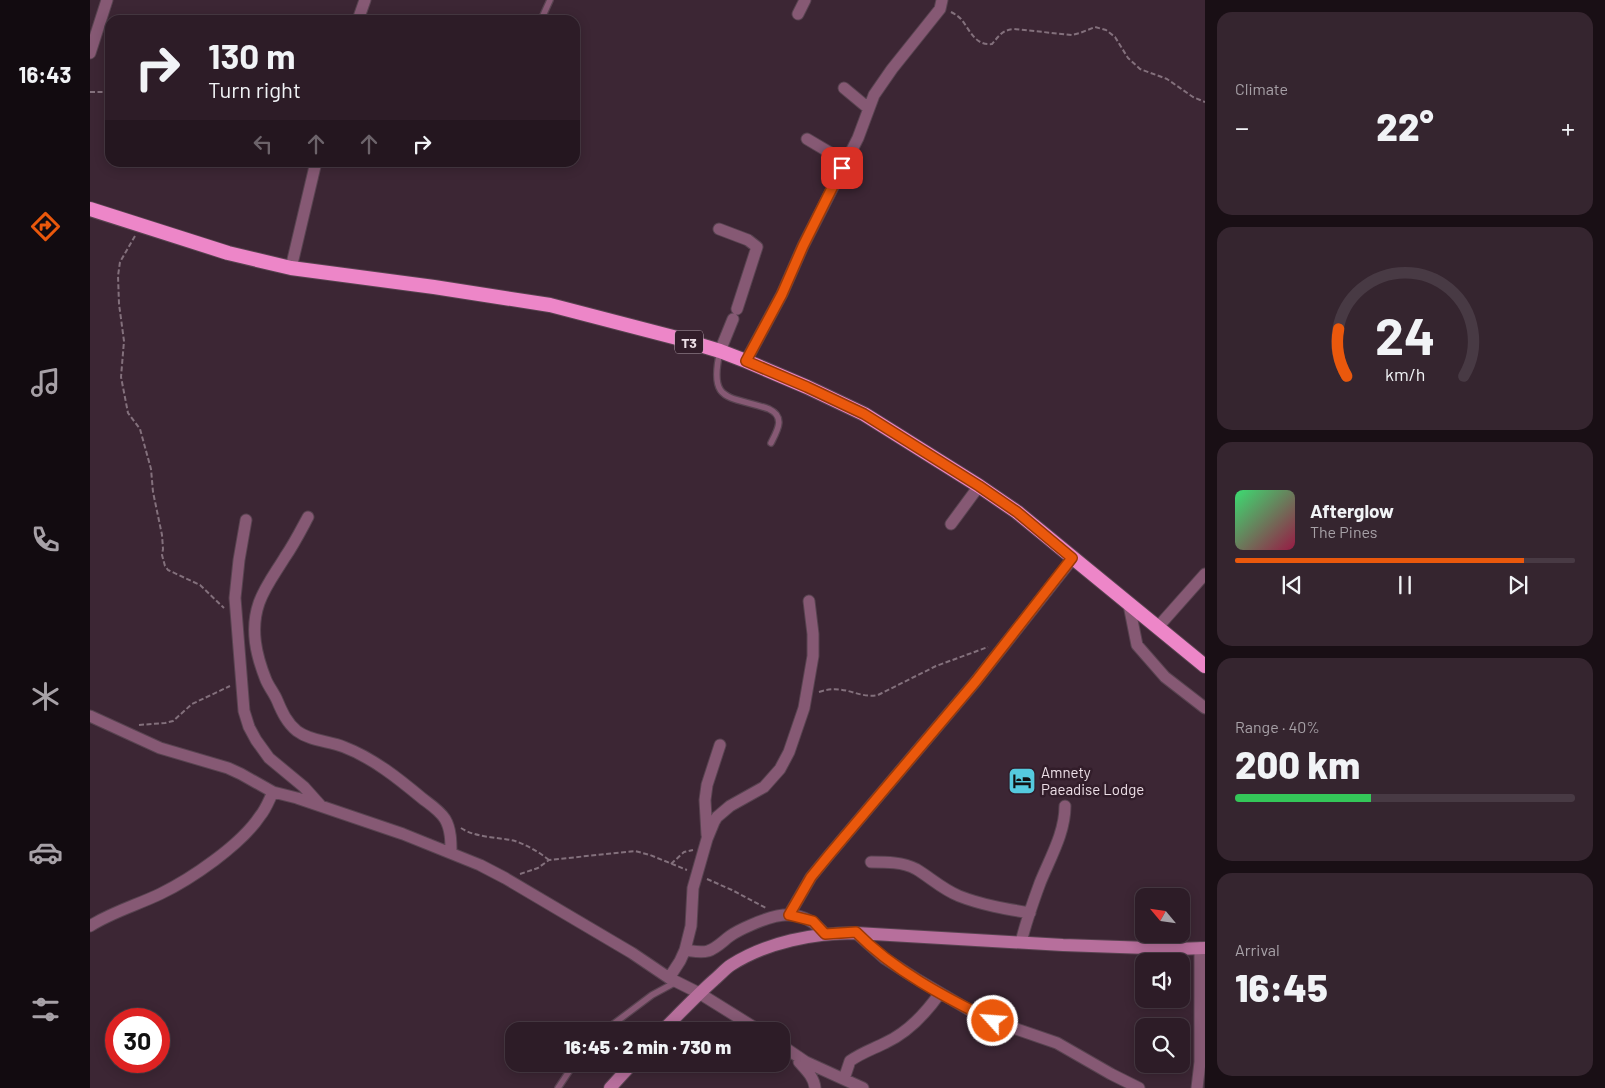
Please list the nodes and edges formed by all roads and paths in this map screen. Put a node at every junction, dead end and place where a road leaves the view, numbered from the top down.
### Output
1 (107, 0) edge
2 (365, 0) edge
3 (550, 0) edge
4 (805, 0) edge
5 (941, 4) edge
6 (798, 14) dead end
7 (360, 15) edge
8 (543, 15) edge
9 (90, 52) edge
10 (844, 88) dead end
11 (90, 92) edge
12 (105, 92) edge
13 (1205, 102) edge
14 (868, 108) junction
15 (807, 138) dead end
16 (843, 165) junction
17 (315, 167) edge
18 (90, 209) edge
19 (141, 225) junction
20 (719, 229) dead end
21 (291, 268) junction
22 (720, 350) junction
23 (746, 361) junction
24 (771, 443) dead end
25 (979, 486) junction
26 (308, 517) dead end
27 (246, 520) dead end
28 (951, 524) dead end
29 (1072, 558) junction
30 (1205, 574) edge
31 (809, 601) dead end
32 (1129, 605) junction
33 (236, 621) junction
34 (1157, 628) junction
35 (1007, 642) junction
36 (1205, 666) edge
37 (241, 680) junction
38 (804, 708) junction
39 (1205, 708) edge
40 (91, 718) edge
41 (126, 732) junction
42 (720, 745) dead end
43 (273, 792) junction
44 (1065, 806) dead end
45 (322, 807) junction
46 (446, 820) junction
47 (706, 844) junction
48 (451, 853) junction
49 (549, 860) junction
50 (871, 862) dead end
51 (671, 864) junction
52 (696, 875) junction
53 (505, 878) junction
54 (1030, 913) junction
55 (785, 915) junction
56 (90, 926) edge
57 (856, 932) junction
58 (825, 934) junction
59 (1020, 942) junction
60 (1203, 948) edge
61 (685, 950) junction
62 (672, 980) junction
63 (699, 993) junction
64 (940, 993) junction
65 (616, 1022) edge
66 (671, 1022) edge
67 (746, 1022) edge
68 (790, 1051) edge
69 (790, 1053) edge
70 (569, 1072) edge
71 (625, 1072) edge
72 (844, 1079) junction
73 (558, 1088) edge
74 (610, 1088) edge
75 (815, 1088) edge
76 (863, 1088) edge
77 (1140, 1088) edge
78 (1197, 1088) edge

1 - 9 street
2 - 7 street
3 - 8 lane
4 - 6 street
5 - 13 path
5 - 14 street
10 - 14 street
11 - 12 path
14 - 16 street
15 - 16 street
16 - 23 street
17 - 21 street
18 - 19 highway, T3
19 - 21 highway, T3
19 - 33 path
20 - 22 street
21 - 22 highway, T3
22 - 23 highway, T3
22 - 24 lane
23 - 25 highway, T3
25 - 28 street
25 - 29 highway, T3
26 - 46 street
27 - 33 street
29 - 32 highway, T3
29 - 35 street
30 - 34 street
31 - 38 street
32 - 34 highway, T3
32 - 39 street
33 - 37 street
34 - 36 highway, T3
35 - 38 path
35 - 55 street
37 - 41 path
37 - 45 street
38 - 47 street
40 - 41 street
41 - 43 street
42 - 47 street
43 - 45 street
43 - 56 street
44 - 54 street
45 - 48 street
46 - 48 street
46 - 49 path
47 - 51 path
47 - 52 street
48 - 53 street
49 - 51 path
49 - 53 path
50 - 54 street
51 - 52 path
52 - 55 path
52 - 61 street
53 - 62 street
54 - 59 street
55 - 58 street
55 - 61 street
57 - 58 main road
57 - 59 main road
57 - 64 street
58 - 63 main road
59 - 60 main road
60 - 78 street
61 - 62 street
62 - 63 street
62 - 65 lane
63 - 66 main road
63 - 67 street
64 - 72 street
64 - 77 street
68 - 72 street
69 - 75 street
70 - 73 lane
71 - 74 main road
72 - 76 street

